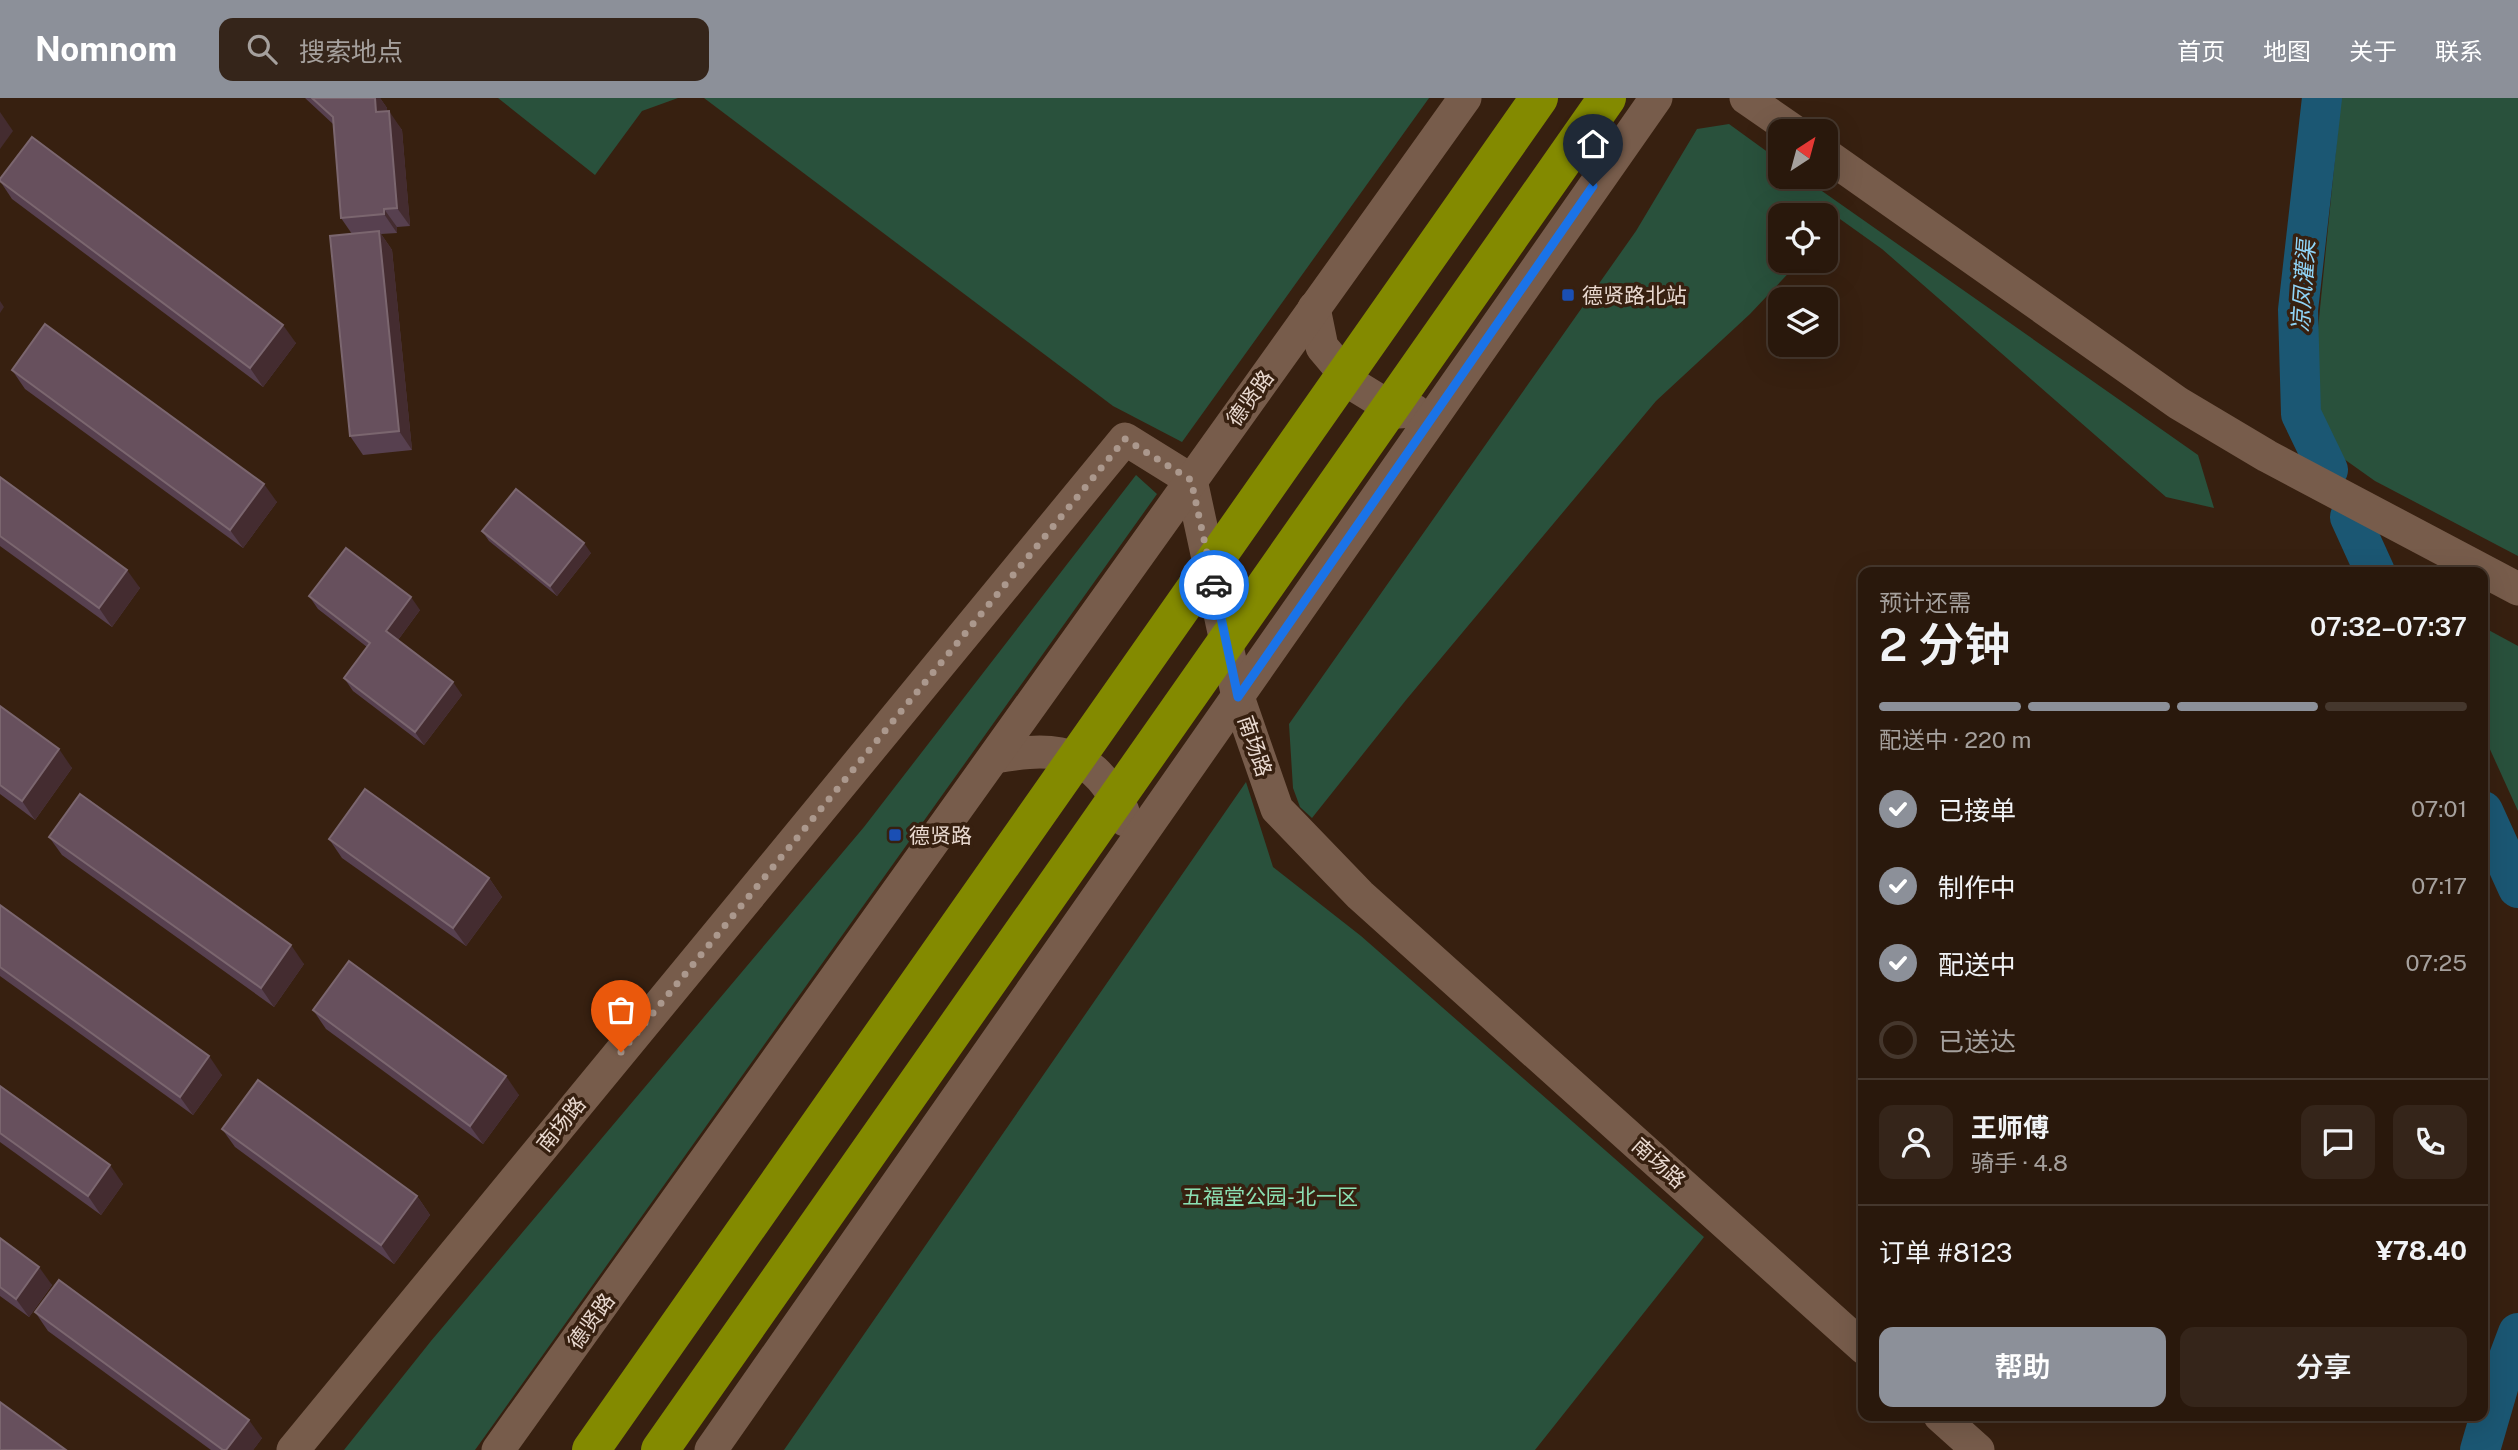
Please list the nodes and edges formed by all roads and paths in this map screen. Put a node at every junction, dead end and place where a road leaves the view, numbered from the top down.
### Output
1 (1465, 98) edge
2 (1539, 98) edge
3 (1606, 98) edge
4 (1656, 98) edge
5 (1746, 98) edge
6 (1777, 119) edge
7 (1838, 163) edge
8 (1314, 308) junction
9 (1438, 408) junction
10 (1191, 480) junction
11 (2476, 567) edge
12 (2488, 573) edge
13 (2518, 589) edge
14 (1238, 697) junction
15 (995, 757) junction
16 (1129, 853) junction
17 (1858, 1343) edge
18 (1946, 1421) edge
19 (293, 1450) edge
20 (498, 1450) edge
21 (591, 1450) edge
22 (660, 1450) edge
23 (711, 1450) edge
24 (1978, 1450) edge

1 - 8 street, 德贤路
2 - 21 highway
3 - 22 highway
4 - 9 street
5 - 6 street
7 - 11 street
8 - 9 street
8 - 10 street, 德贤路
9 - 14 street
10 - 14 street, 南场路
10 - 15 street, 德贤路
10 - 19 street, 南场路
12 - 13 street
14 - 16 street
14 - 17 street, 南场路
15 - 16 street
15 - 20 street, 德贤路
16 - 23 street
18 - 24 street

